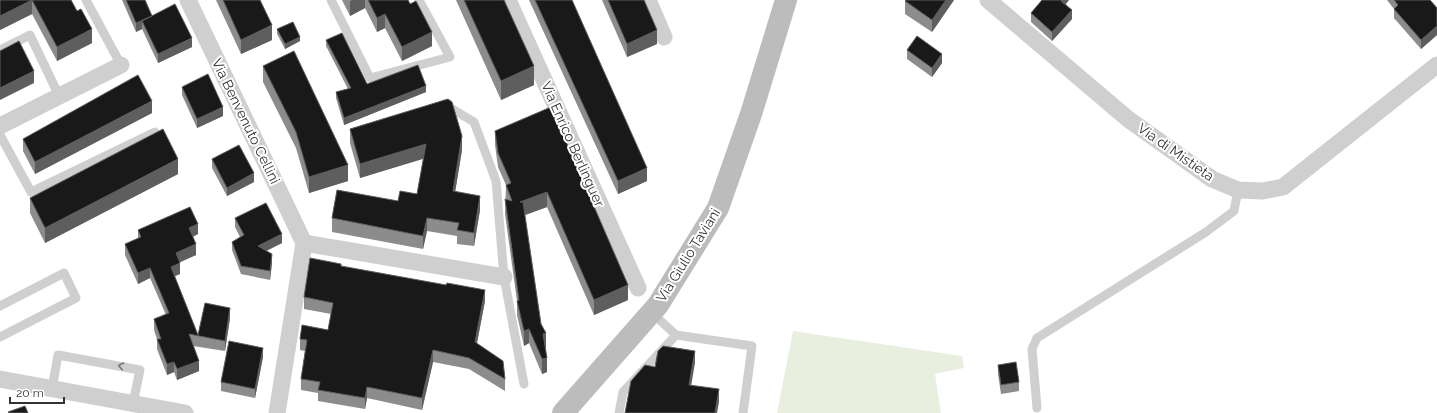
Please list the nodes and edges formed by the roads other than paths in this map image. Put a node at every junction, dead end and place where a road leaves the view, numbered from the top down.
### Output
1 (86, 0) edge
2 (188, 0) edge
3 (331, 0) edge
4 (419, 0) edge
5 (508, 0) edge
6 (648, 0) edge
7 (786, 0) edge
8 (988, 0) edge
9 (664, 36) dead end
10 (0, 50) edge
11 (121, 65) joint
12 (1437, 65) edge
13 (59, 96) junction
14 (438, 106) edge
15 (0, 126) edge
16 (155, 132) edge
17 (0, 135) edge
18 (1238, 190) junction
19 (304, 242) junction
20 (504, 277) junction
21 (638, 288) dead end
22 (0, 306) edge
23 (651, 312) junction
24 (676, 335) junction
25 (0, 337) edge
26 (0, 379) edge
27 (524, 384) dead end
28 (52, 389) junction
29 (133, 403) junction
30 (1037, 408) dead end
31 (185, 413) edge
32 (277, 413) edge
33 (563, 413) edge
34 (619, 413) edge
35 (742, 413) edge

1 - 11 lane
2 - 19 street, Via Benvenuto Cellini
3 - 4 lane
5 - 21 street, Via Enrico Berlinguer
6 - 9 street
7 - 23 main road, Via Giulio Taviani
8 - 18 street, Via di Mistieta
10 - 13 lane
11 - 13 street
12 - 18 street, Via di Mistieta
13 - 15 street
14 - 20 lane
16 - 17 lane
18 - 30 lane
19 - 20 street
19 - 32 street
20 - 27 lane
22 - 25 lane
23 - 24 lane
23 - 33 main road, Via Giulio Taviani
24 - 34 lane
24 - 35 lane
26 - 28 street
28 - 29 street
29 -> 28 lane
29 - 31 street

